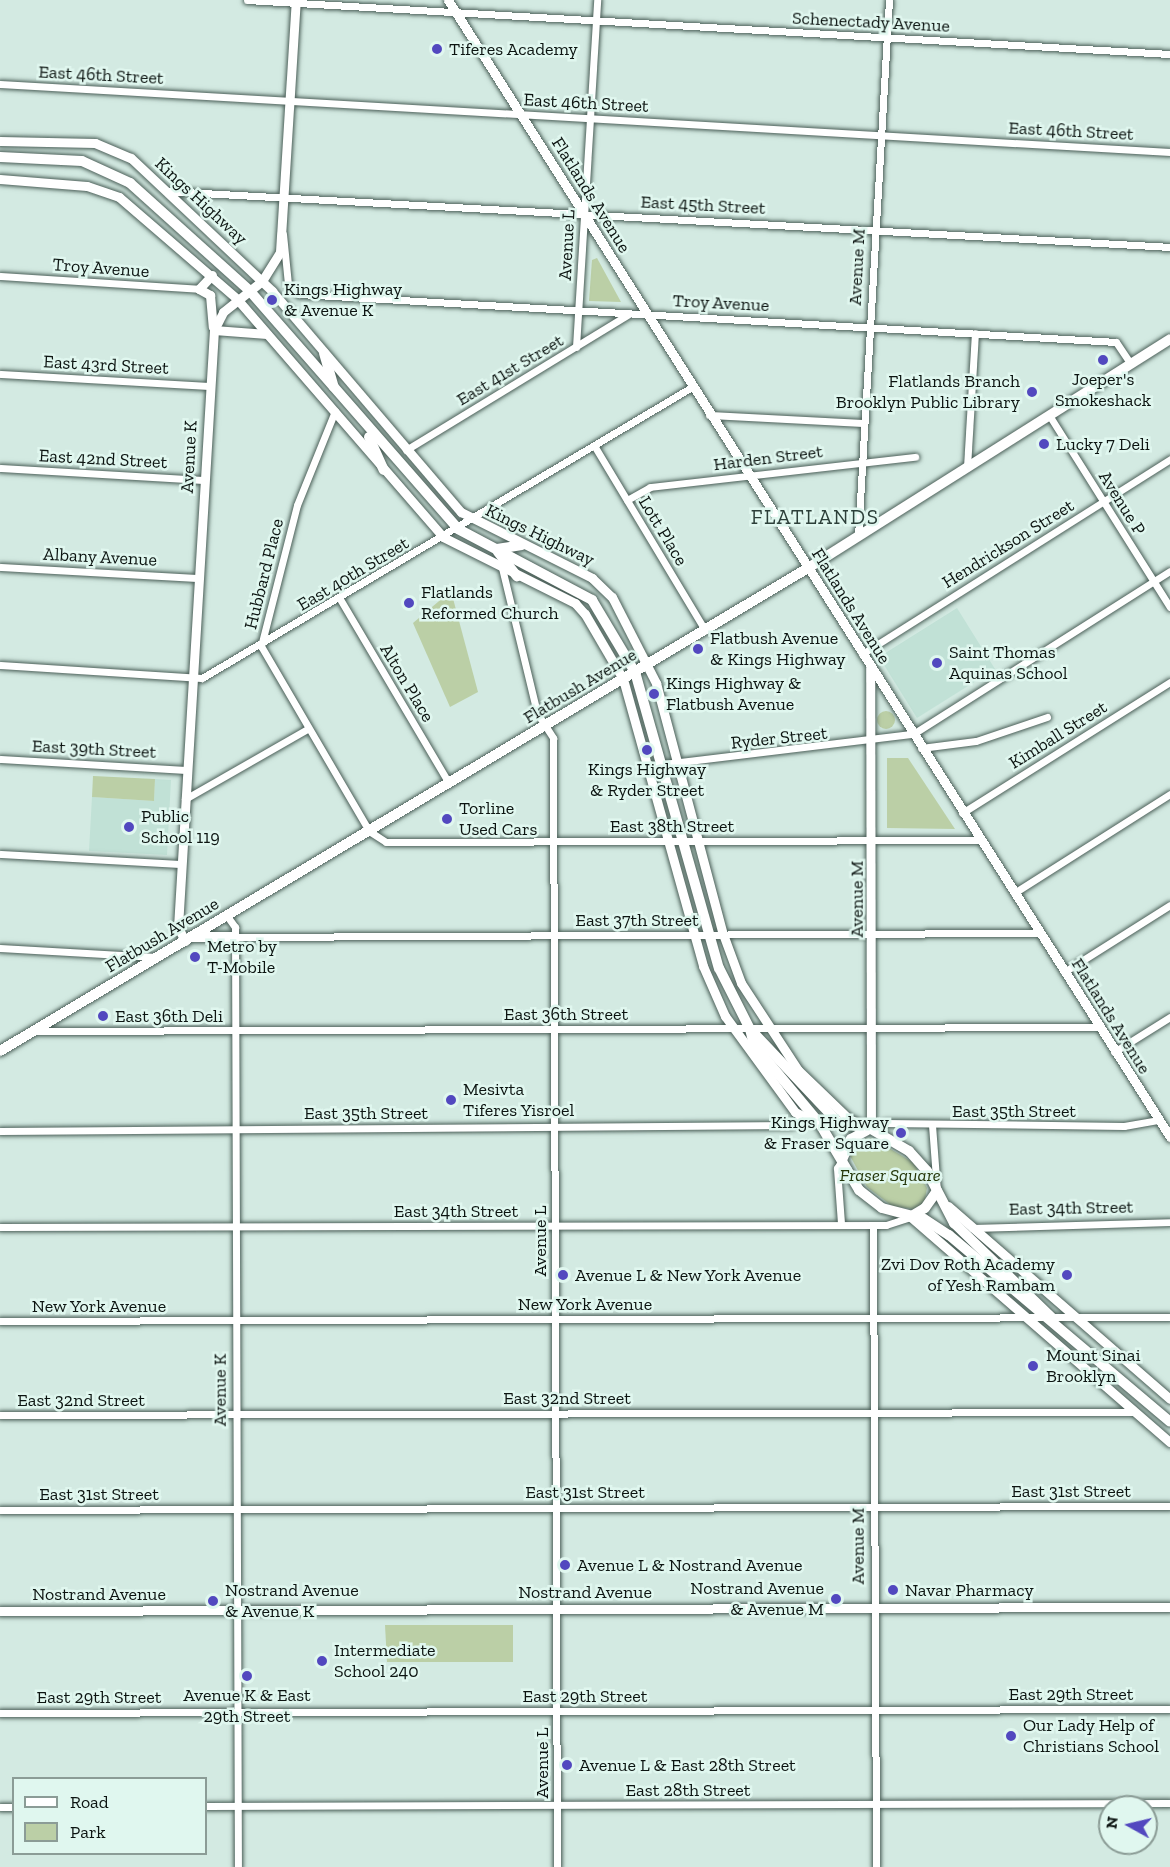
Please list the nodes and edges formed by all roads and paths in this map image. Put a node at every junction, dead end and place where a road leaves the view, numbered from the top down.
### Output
1 (247, 0) edge
2 (448, 0) edge
3 (597, 0) edge
4 (889, 0) edge
5 (296, 1) edge
6 (456, 12) junction
7 (596, 21) junction
8 (887, 38) junction
9 (1170, 54) edge
10 (0, 84) edge
11 (290, 101) junction
12 (520, 114) junction
13 (590, 118) junction
14 (882, 135) junction
15 (0, 141) edge
16 (1170, 152) edge
17 (0, 157) edge
18 (0, 179) edge
19 (163, 191) junction
20 (284, 195) junction
21 (584, 213) junction
22 (282, 228) junction
23 (876, 230) junction
24 (1170, 247) edge
25 (0, 276) edge
26 (212, 276) junction
27 (262, 280) junction
28 (199, 289) junction
29 (249, 290) junction
30 (237, 299) junction
31 (579, 310) junction
32 (629, 314) junction
33 (646, 314) junction
34 (870, 327) junction
35 (214, 330) junction
36 (975, 333) junction
37 (267, 334) junction
38 (1170, 339) edge
39 (576, 347) junction
40 (324, 353) junction
41 (1131, 363) junction
42 (0, 374) edge
43 (210, 386) junction
44 (692, 387) junction
45 (335, 390) junction
46 (335, 411) junction
47 (709, 415) junction
48 (1049, 415) junction
49 (864, 423) junction
50 (364, 426) junction
51 (595, 447) junction
52 (406, 450) junction
53 (915, 457) dead end
54 (1170, 459) edge
55 (862, 462) junction
56 (967, 467) junction
57 (0, 468) edge
58 (384, 470) junction
59 (748, 475) junction
60 (204, 480) junction
61 (627, 501) junction
62 (1103, 501) junction
63 (472, 520) junction
64 (458, 529) junction
65 (858, 536) junction
66 (443, 537) junction
67 (522, 545) junction
68 (496, 549) junction
69 (0, 567) edge
70 (502, 568) junction
71 (808, 568) junction
72 (1170, 571) edge
73 (518, 576) junction
74 (198, 578) junction
75 (1153, 581) junction
76 (340, 599) junction
77 (1170, 607) edge
78 (705, 630) junction
79 (261, 646) junction
80 (862, 654) junction
81 (0, 664) edge
82 (649, 664) junction
83 (870, 668) junction
84 (635, 672) junction
85 (193, 676) junction
86 (623, 679) junction
87 (1170, 682) edge
88 (1047, 717) dead end
89 (545, 726) junction
90 (307, 729) junction
91 (913, 734) junction
92 (872, 743) junction
93 (921, 748) junction
94 (0, 759) edge
95 (679, 763) junction
96 (663, 765) junction
97 (647, 766) junction
98 (187, 770) junction
99 (449, 783) junction
100 (1170, 794) edge
101 (185, 799) junction
102 (963, 813) junction
103 (369, 831) junction
104 (667, 840) junction
105 (682, 840) junction
106 (697, 840) junction
107 (873, 840) junction
108 (978, 840) junction
109 (553, 841) junction
110 (0, 854) edge
111 (181, 864) junction
112 (1014, 893) junction
113 (1170, 905) edge
114 (226, 916) junction
115 (1039, 933) junction
116 (695, 934) junction
117 (710, 934) junction
118 (723, 934) junction
119 (873, 934) junction
120 (554, 935) junction
121 (235, 937) junction
122 (188, 939) junction
123 (0, 948) edge
124 (157, 957) junction
125 (1064, 972) junction
126 (1170, 1017) edge
127 (1099, 1027) junction
128 (874, 1028) junction
129 (554, 1029) junction
130 (731, 1029) junction
131 (750, 1029) junction
132 (767, 1029) junction
133 (235, 1030) junction
134 (33, 1032) junction
135 (2, 1048) edge
136 (1114, 1052) junction
137 (800, 1117) junction
138 (1157, 1120) junction
139 (820, 1124) junction
140 (933, 1125) junction
141 (236, 1128) junction
142 (555, 1128) junction
143 (871, 1129) junction
144 (0, 1131) edge
145 (1169, 1135) edge
146 (842, 1160) junction
147 (937, 1191) junction
148 (910, 1217) junction
149 (1170, 1222) edge
150 (841, 1223) junction
151 (555, 1225) junction
152 (873, 1225) junction
153 (236, 1226) junction
154 (0, 1227) edge
155 (972, 1228) junction
156 (1077, 1317) junction
157 (1170, 1317) edge
158 (874, 1318) junction
159 (1030, 1318) junction
160 (1052, 1318) junction
161 (556, 1319) junction
162 (236, 1320) junction
163 (0, 1321) edge
164 (1170, 1399) edge
165 (1134, 1412) junction
166 (556, 1413) junction
167 (875, 1413) junction
168 (237, 1414) junction
169 (0, 1415) edge
170 (1170, 1422) edge
171 (1170, 1442) edge
172 (1170, 1506) edge
173 (556, 1507) junction
174 (875, 1507) junction
175 (237, 1509) junction
176 (0, 1510) edge
177 (1170, 1607) edge
178 (875, 1608) junction
179 (556, 1609) junction
180 (237, 1610) junction
181 (0, 1611) edge
182 (875, 1709) junction
183 (1170, 1709) edge
184 (557, 1711) junction
185 (238, 1712) junction
186 (0, 1713) edge
187 (1170, 1803) edge
188 (876, 1804) junction
189 (557, 1805) junction
190 (207, 1806) edge
191 (238, 1806) junction
192 (238, 1867) edge
193 (557, 1867) edge
194 (876, 1867) edge

1 - 5 street, Schenectady Avenue
2 - 6 street, Flatlands Avenue
3 - 7 street, Avenue L
4 - 8 street, Avenue M
5 - 6 street, Schenectady Avenue
5 - 11 street
6 - 7 street, Schenectady Avenue
6 - 12 street, Flatlands Avenue
7 - 8 street, Schenectady Avenue
7 - 13 street, Avenue L
8 - 9 street, Schenectady Avenue
8 - 14 street, Avenue M
10 - 11 street, East 46th Street
11 - 12 street, East 46th Street
11 - 20 street
12 - 13 street, East 46th Street
12 - 21 street, Flatlands Avenue
13 - 14 street, East 46th Street
13 - 21 street, Avenue L
14 - 16 street, East 46th Street
14 - 23 street, Avenue M
15 - 19 street, Kings Highway
17 - 29 main road, Kings Highway
18 - 26 street
19 - 20 street, East 45th Street
19 - 27 street, Kings Highway
20 - 21 street, East 45th Street
20 - 22 street
21 - 23 street, East 45th Street
21 - 31 street, Avenue L
21 - 33 street, Flatlands Avenue
22 - 27 street
22 - 31 street, Troy Avenue
23 - 24 street, East 45th Street
23 - 34 street, Avenue M
25 - 28 street, Troy Avenue
26 - 28 street
26 - 30 street
27 - 29 street
27 - 40 street, Kings Highway
28 - 35 street, Avenue K
29 - 30 street
29 - 45 main road, Kings Highway
30 - 35 street
30 - 37 street
31 - 32 street, Troy Avenue
31 - 39 street, Avenue L
32 - 33 street, Troy Avenue
32 - 39 street, East 41st Street
33 - 34 street, Troy Avenue
33 - 44 street, Flatlands Avenue
34 - 36 street, Troy Avenue
34 - 49 street, Avenue M
35 - 37 street
35 - 43 street, Avenue K
36 - 41 street, Troy Avenue
36 - 56 street
37 - 46 street
38 - 41 main road, Flatbush Avenue
39 - 52 street, East 41st Street
40 - 45 main road
40 - 52 street, Kings Highway
41 - 48 main road, Flatbush Avenue
42 - 43 street, East 43rd Street
43 - 60 street, Avenue K
44 - 47 street, Flatlands Avenue
44 - 51 street, East 40th Street
45 - 50 main road, Kings Highway
46 - 58 street
46 - 79 street, Hubbard Place
47 - 49 street
47 - 59 street, Flatlands Avenue
48 - 56 main road, Flatbush Avenue
48 - 62 street, Avenue P
49 - 55 street, Avenue M
50 - 58 main road
50 - 64 main road, Kings Highway
51 - 61 street, Lott Place
51 - 63 street, East 40th Street
52 - 63 street, Kings Highway
53 - 55 street, Harden Street
54 - 62 street, Hendrickson Street
55 - 59 street, Harden Street
55 - 65 street, Avenue M
56 - 65 main road, Flatbush Avenue
57 - 60 street, East 42nd Street
58 - 66 street
59 - 61 street, Harden Street
59 - 71 street, Flatlands Avenue
60 - 74 street, Avenue K
61 - 78 street, Lott Place
62 - 75 street, Avenue P
62 - 80 street, Hendrickson Street
63 - 64 street, East 40th Street
63 - 67 street, Kings Highway
64 - 66 street, East 40th Street
64 - 68 main road, Kings Highway
65 - 71 main road, Flatbush Avenue
66 - 70 street
66 - 76 street, East 40th Street
67 - 68 main road
67 - 82 street, Kings Highway
68 - 73 main road
68 - 84 main road, Kings Highway
69 - 74 street, Albany Avenue
70 - 73 street
70 - 89 street, Avenue L
71 - 78 main road, Flatbush Avenue
71 - 80 street, Flatlands Avenue
72 - 75 street
73 - 86 street
74 - 85 street, Avenue K
75 - 77 street, Avenue P
75 - 91 street
76 - 79 street, East 40th Street
76 - 99 street, Alton Place
78 - 82 main road, Flatbush Avenue
79 - 85 street, East 40th Street
79 - 90 street, Hubbard Place
80 - 83 street, Flatlands Avenue
81 - 85 street, East 40th Street
82 - 84 main road, Flatbush Avenue
82 - 95 street, Kings Highway
83 - 91 street, Flatlands Avenue
83 - 92 street, Avenue M
84 - 86 main road, Flatbush Avenue
84 - 96 main road, Kings Highway
85 - 98 street, Avenue K
86 - 89 main road, Flatbush Avenue
86 - 97 street
87 - 102 street, Kimball Street
88 - 93 street
89 - 99 main road, Flatbush Avenue
89 - 109 street, Avenue L
90 - 101 street
90 - 103 street, Hubbard Place
91 - 92 street, Ryder Street
91 - 93 street, Flatlands Avenue
92 - 95 street, Ryder Street
92 - 107 street, Avenue M
93 - 102 street, Flatlands Avenue
94 - 98 street, East 39th Street
95 - 96 street, Ryder Street
95 - 106 street, Kings Highway
96 - 97 street, Ryder Street
96 - 105 main road, Kings Highway
97 - 104 street
98 - 101 street, Avenue K
99 - 103 main road, Flatbush Avenue
100 - 112 street
101 - 111 street, Avenue K
102 - 108 street, Flatlands Avenue
103 - 109 street, East 38th Street
103 - 114 main road, Flatbush Avenue
104 - 105 street, East 38th Street
104 - 109 street, East 38th Street
104 - 116 street
105 - 106 street, East 38th Street
105 - 117 main road, Kings Highway
106 - 107 street, East 38th Street
106 - 118 street, Kings Highway
107 - 108 street, East 38th Street
107 - 119 street, Avenue M
108 - 112 street, Flatlands Avenue
109 - 120 street, Avenue L
110 - 111 street
111 - 122 street, Avenue K
112 - 115 street, Flatlands Avenue
113 - 125 street
114 - 121 street, Avenue K
114 - 122 main road, Flatbush Avenue
115 - 119 street, East 37th Street
115 - 125 street, Flatlands Avenue
116 - 117 street, East 37th Street
116 - 120 street, East 37th Street
116 - 130 street
117 - 118 street, East 37th Street
117 - 131 main road, Kings Highway
118 - 119 street, East 37th Street
118 - 132 street, Kings Highway
119 - 128 street, Avenue M
120 - 121 street, East 37th Street
120 - 129 street, Avenue L
121 - 122 main road
121 - 133 street, Avenue K
122 - 124 main road, Flatbush Avenue
123 - 124 street
124 - 134 main road, Flatbush Avenue
125 - 127 street, Flatlands Avenue
126 - 136 street
127 - 128 street, East 36th Street
127 - 136 street, Flatlands Avenue
128 - 132 street, East 36th Street
128 - 143 street, Avenue M
129 - 130 street, East 36th Street
129 - 133 street, East 36th Street
129 - 142 street, Avenue L
130 - 131 street, East 36th Street
130 - 137 street
131 - 132 street, East 36th Street
131 - 139 main road, Kings Highway
131 - 143 main road, Kings Highway
132 - 143 street, Kings Highway
133 - 134 street, East 36th Street
133 - 141 street, Avenue K
134 - 135 main road, Flatbush Avenue
136 - 138 street, Flatlands Avenue
137 - 139 street
137 - 142 street, East 35th Street
138 - 140 street, East 35th Street
138 - 145 street, Flatlands Avenue
139 - 146 main road, Kings Highway
140 - 143 street, East 35th Street
140 - 147 street
141 - 142 street, East 35th Street
141 - 144 street, East 35th Street
141 - 153 street, Avenue K
142 - 151 street, Avenue L
143 - 146 main road
143 - 147 main road, Kings Highway
146 - 148 main road, Kings Highway
146 - 150 street
147 - 148 main road
147 - 155 street, Kings Highway
147 - 160 main road, Kings Highway
148 - 152 street, East 34th Street
148 - 159 street, Kings Highway
148 - 160 main road, Kings Highway
149 - 155 street, East 34th Street
150 - 151 street, East 34th Street
150 - 152 street, East 34th Street
151 - 153 street, East 34th Street
151 - 161 street, Avenue L
152 - 158 street, Avenue M
153 - 154 street, East 34th Street
153 - 162 street, Avenue K
155 - 156 street, Kings Highway
156 - 157 street, New York Avenue
156 - 160 street, New York Avenue
156 - 164 street, Kings Highway
158 - 159 street, New York Avenue
158 - 161 street, New York Avenue
158 - 167 street, Avenue M
159 - 160 street, New York Avenue
159 - 165 street, Kings Highway
160 - 170 main road, Kings Highway
161 - 162 street, New York Avenue
161 - 166 street, Avenue L
162 - 163 street, New York Avenue
162 - 168 street, Avenue K
165 - 167 street, East 32nd Street
165 - 171 street, Kings Highway
166 - 167 street, East 32nd Street
166 - 168 street, East 32nd Street
166 - 173 street, Avenue L
167 - 174 street, Avenue M
168 - 169 street, East 32nd Street
168 - 175 street, Avenue K
172 - 174 street, East 31st Street
173 - 174 street, East 31st Street
173 - 175 street, East 31st Street
173 - 179 street, Avenue L
174 - 178 street, Avenue M
175 - 176 street, East 31st Street
175 - 180 street, Avenue K
177 - 178 street, Nostrand Avenue
178 - 179 street, Nostrand Avenue
178 - 182 street, Avenue M
179 - 180 street, Nostrand Avenue
179 - 184 street, Avenue L
180 - 181 street, Nostrand Avenue
180 - 185 street, Avenue K
182 - 183 street, East 29th Street
182 - 184 street, East 29th Street
182 - 188 street, Avenue M
184 - 185 street, East 29th Street
184 - 189 street, Avenue L
185 - 186 street, East 29th Street
185 - 191 street, Avenue K
187 - 188 street, East 28th Street
188 - 189 street, East 28th Street
188 - 194 street, Avenue M
189 - 191 street, East 28th Street
189 - 193 street, Avenue L
190 - 191 street, East 28th Street
191 - 192 street, Avenue K

